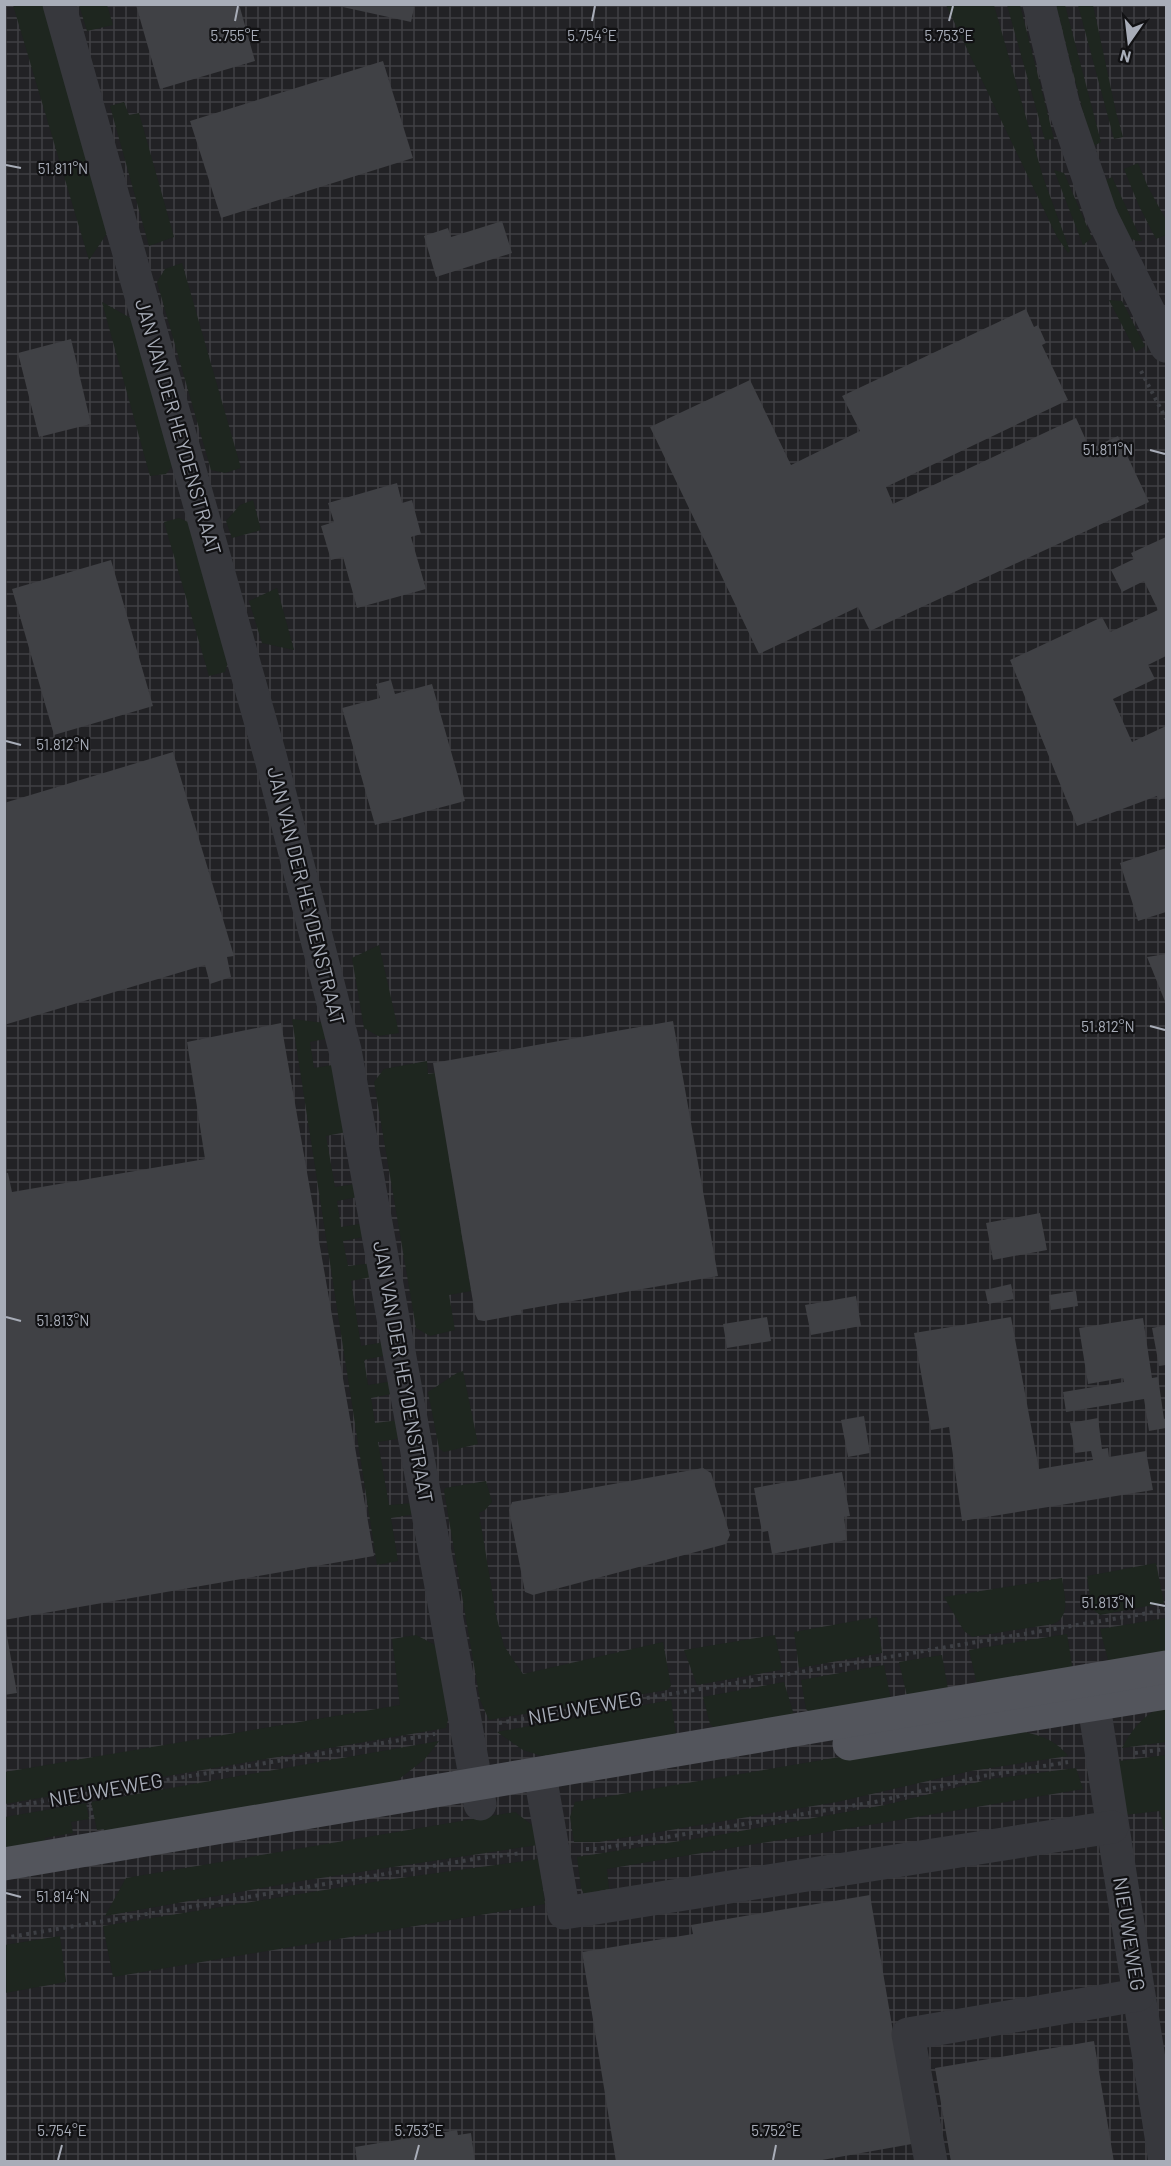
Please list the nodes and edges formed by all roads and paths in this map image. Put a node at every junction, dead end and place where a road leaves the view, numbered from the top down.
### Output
1 (59, 4) edge
2 (1039, 4) edge
3 (1167, 346) edge
4 (1167, 1610) edge
5 (1167, 1667) edge
6 (1092, 1693) junction
7 (1167, 1693) edge
8 (467, 1728) junction
9 (543, 1792) junction
10 (478, 1793) junction
11 (4, 1808) edge
12 (1112, 1827) junction
13 (4, 1864) edge
14 (4, 1887) edge
15 (1138, 1995) junction
16 (931, 2162) edge
17 (1165, 2162) edge

1 - 8 street, JAN VAN DER HEYDENSTRAAT
2 - 3 street
4 - 8 path, NIEUWEWEG
5 - 6 main road
6 - 7 main road
6 - 9 main road
6 - 10 main road
6 - 12 street, NIEUWEWEG
8 - 10 street, JAN VAN DER HEYDENSTRAAT
8 - 11 path, NIEUWEWEG
9 - 10 main road
9 - 12 street
10 - 13 main road
10 - 14 main road
12 - 15 street, NIEUWEWEG
15 - 16 street
15 - 17 street, NIEUWEWEG

